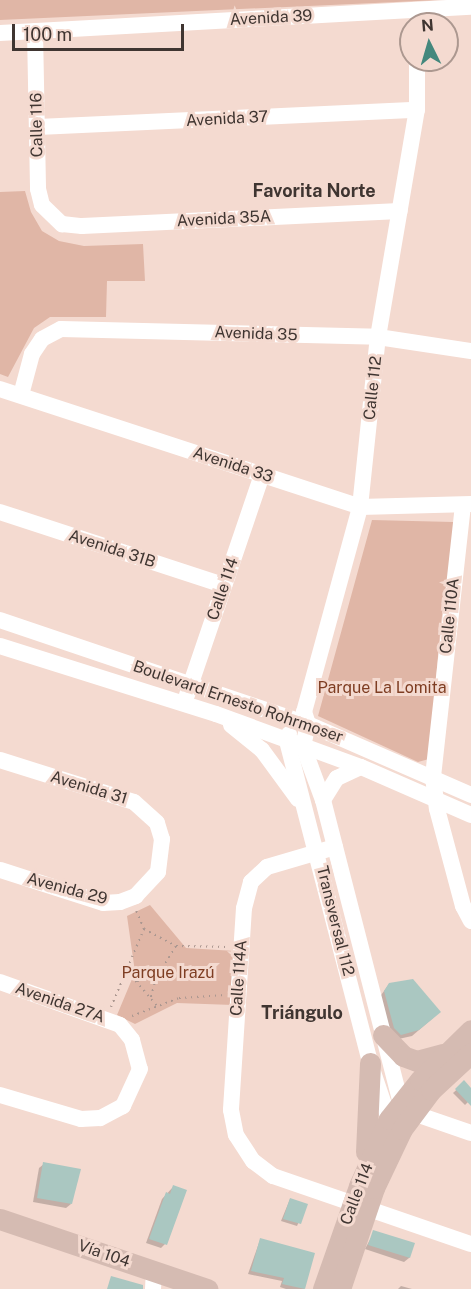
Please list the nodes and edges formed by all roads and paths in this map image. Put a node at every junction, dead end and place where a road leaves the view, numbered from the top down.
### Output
1 (471, 7) edge
2 (444, 12) edge
3 (399, 18) edge
4 (35, 31) junction
5 (0, 33) edge
6 (417, 72) edge
7 (417, 110) junction
8 (38, 127) junction
9 (400, 211) junction
10 (50, 216) joint
11 (378, 337) junction
12 (471, 351) edge
13 (0, 389) edge
14 (21, 395) junction
15 (262, 474) junction
16 (467, 505) edge
17 (360, 507) junction
18 (0, 512) edge
19 (224, 585) junction
20 (0, 620) edge
21 (0, 646) edge
22 (191, 685) junction
23 (183, 704) junction
24 (216, 714) junction
25 (302, 718) junction
26 (295, 743) junction
27 (0, 760) edge
28 (361, 767) junction
29 (433, 777) junction
30 (471, 795) edge
31 (436, 799) junction
32 (323, 800) junction
33 (471, 815) edge
34 (310, 824) junction
35 (335, 847) junction
36 (318, 851) junction
37 (0, 870) edge
38 (158, 872) joint
39 (130, 899) junction
40 (471, 921) edge
41 (144, 929) junction
42 (176, 946) junction
43 (241, 947) junction
44 (128, 972) junction
45 (156, 978) junction
46 (137, 981) junction
47 (0, 982) edge
48 (238, 995) junction
49 (151, 997) junction
50 (157, 1006) junction
51 (113, 1021) junction
52 (471, 1030) edge
53 (383, 1035) junction
54 (446, 1052) junction
55 (471, 1053) edge
56 (369, 1063) junction
57 (0, 1095) edge
58 (401, 1116) junction
59 (471, 1133) edge
60 (360, 1199) junction
61 (0, 1219) edge
62 (471, 1244) edge
63 (153, 1280) edge
64 (207, 1289) edge
65 (323, 1289) edge
66 (340, 1289) edge

1 - 2 street, Avenida 39
3 - 4 street, Avenida 39
4 - 5 street, Avenida 39
4 - 8 street, Calle 116
6 - 7 street, Calle 112
7 - 8 street, Avenida 37
7 - 9 street, Calle 112
8 - 10 street, Calle 116
9 - 10 street, Avenida 35A
9 - 11 street, Calle 112
11 - 12 street, Avenida 35
11 - 14 street, Avenida 35
11 - 17 street, Calle 112
13 - 14 street, Avenida 33
14 - 15 street, Avenida 33
15 - 17 street, Avenida 33
15 - 19 street, Calle 114
16 - 17 street, Avenida 33
16 - 29 street, Calle 110A
17 - 25 street, Calle 112
18 - 19 street, Avenida 31B
19 - 22 street, Calle 114
20 - 22 street, Boulevard Ernesto Rohrmoser
21 - 23 street, Boulevard Ernesto Rohrmoser
22 - 23 street, Calle 114
22 - 25 street, Boulevard Ernesto Rohrmoser
23 - 24 street, Boulevard Ernesto Rohrmoser
24 - 26 street, Boulevard Ernesto Rohrmoser
24 - 34 street
25 - 26 street, Calle 112
25 - 29 street, Boulevard Ernesto Rohrmoser
26 - 28 street, Boulevard Ernesto Rohrmoser
26 - 32 street, Transversal 112
26 - 34 street, Transversal 112
27 - 38 street, Avenida 31
28 - 31 street, Boulevard Ernesto Rohrmoser
28 - 32 street
29 - 30 street, Boulevard Ernesto Rohrmoser
29 - 31 street, Calle 110A
31 - 33 street, Boulevard Ernesto Rohrmoser
31 - 40 street, Calle 110A
32 - 35 street, Transversal 112
34 - 36 street, Transversal 112
35 - 36 street, Calle 114A
35 - 53 street, Transversal 112
36 - 43 street, Calle 114A
36 - 56 street, Transversal 112
37 - 39 street, Avenida 29
38 - 39 street, Avenida 29
39 - 41 path
41 - 42 path
41 - 44 path
42 - 43 path
42 - 45 path
43 - 48 street, Calle 114A
44 - 46 path
44 - 51 path
45 - 46 path
45 - 49 path
46 - 49 path
47 - 51 street, Avenida 27A
48 - 50 path
48 - 60 street, Calle 114A
49 - 50 path
50 - 51 path
51 - 57 street, Avenida 27A
52 - 54 main road
53 - 54 main road
53 - 58 street, Transversal 112
54 - 58 main road
55 - 58 main road
56 - 58 street, Transversal 112
56 - 60 main road
58 - 59 street
58 - 60 main road, Calle 114
60 - 62 street
60 - 65 main road, Calle 114
60 - 66 main road, Calle 114
61 - 63 main road, Vía 104
63 - 64 main road, Vía 104

